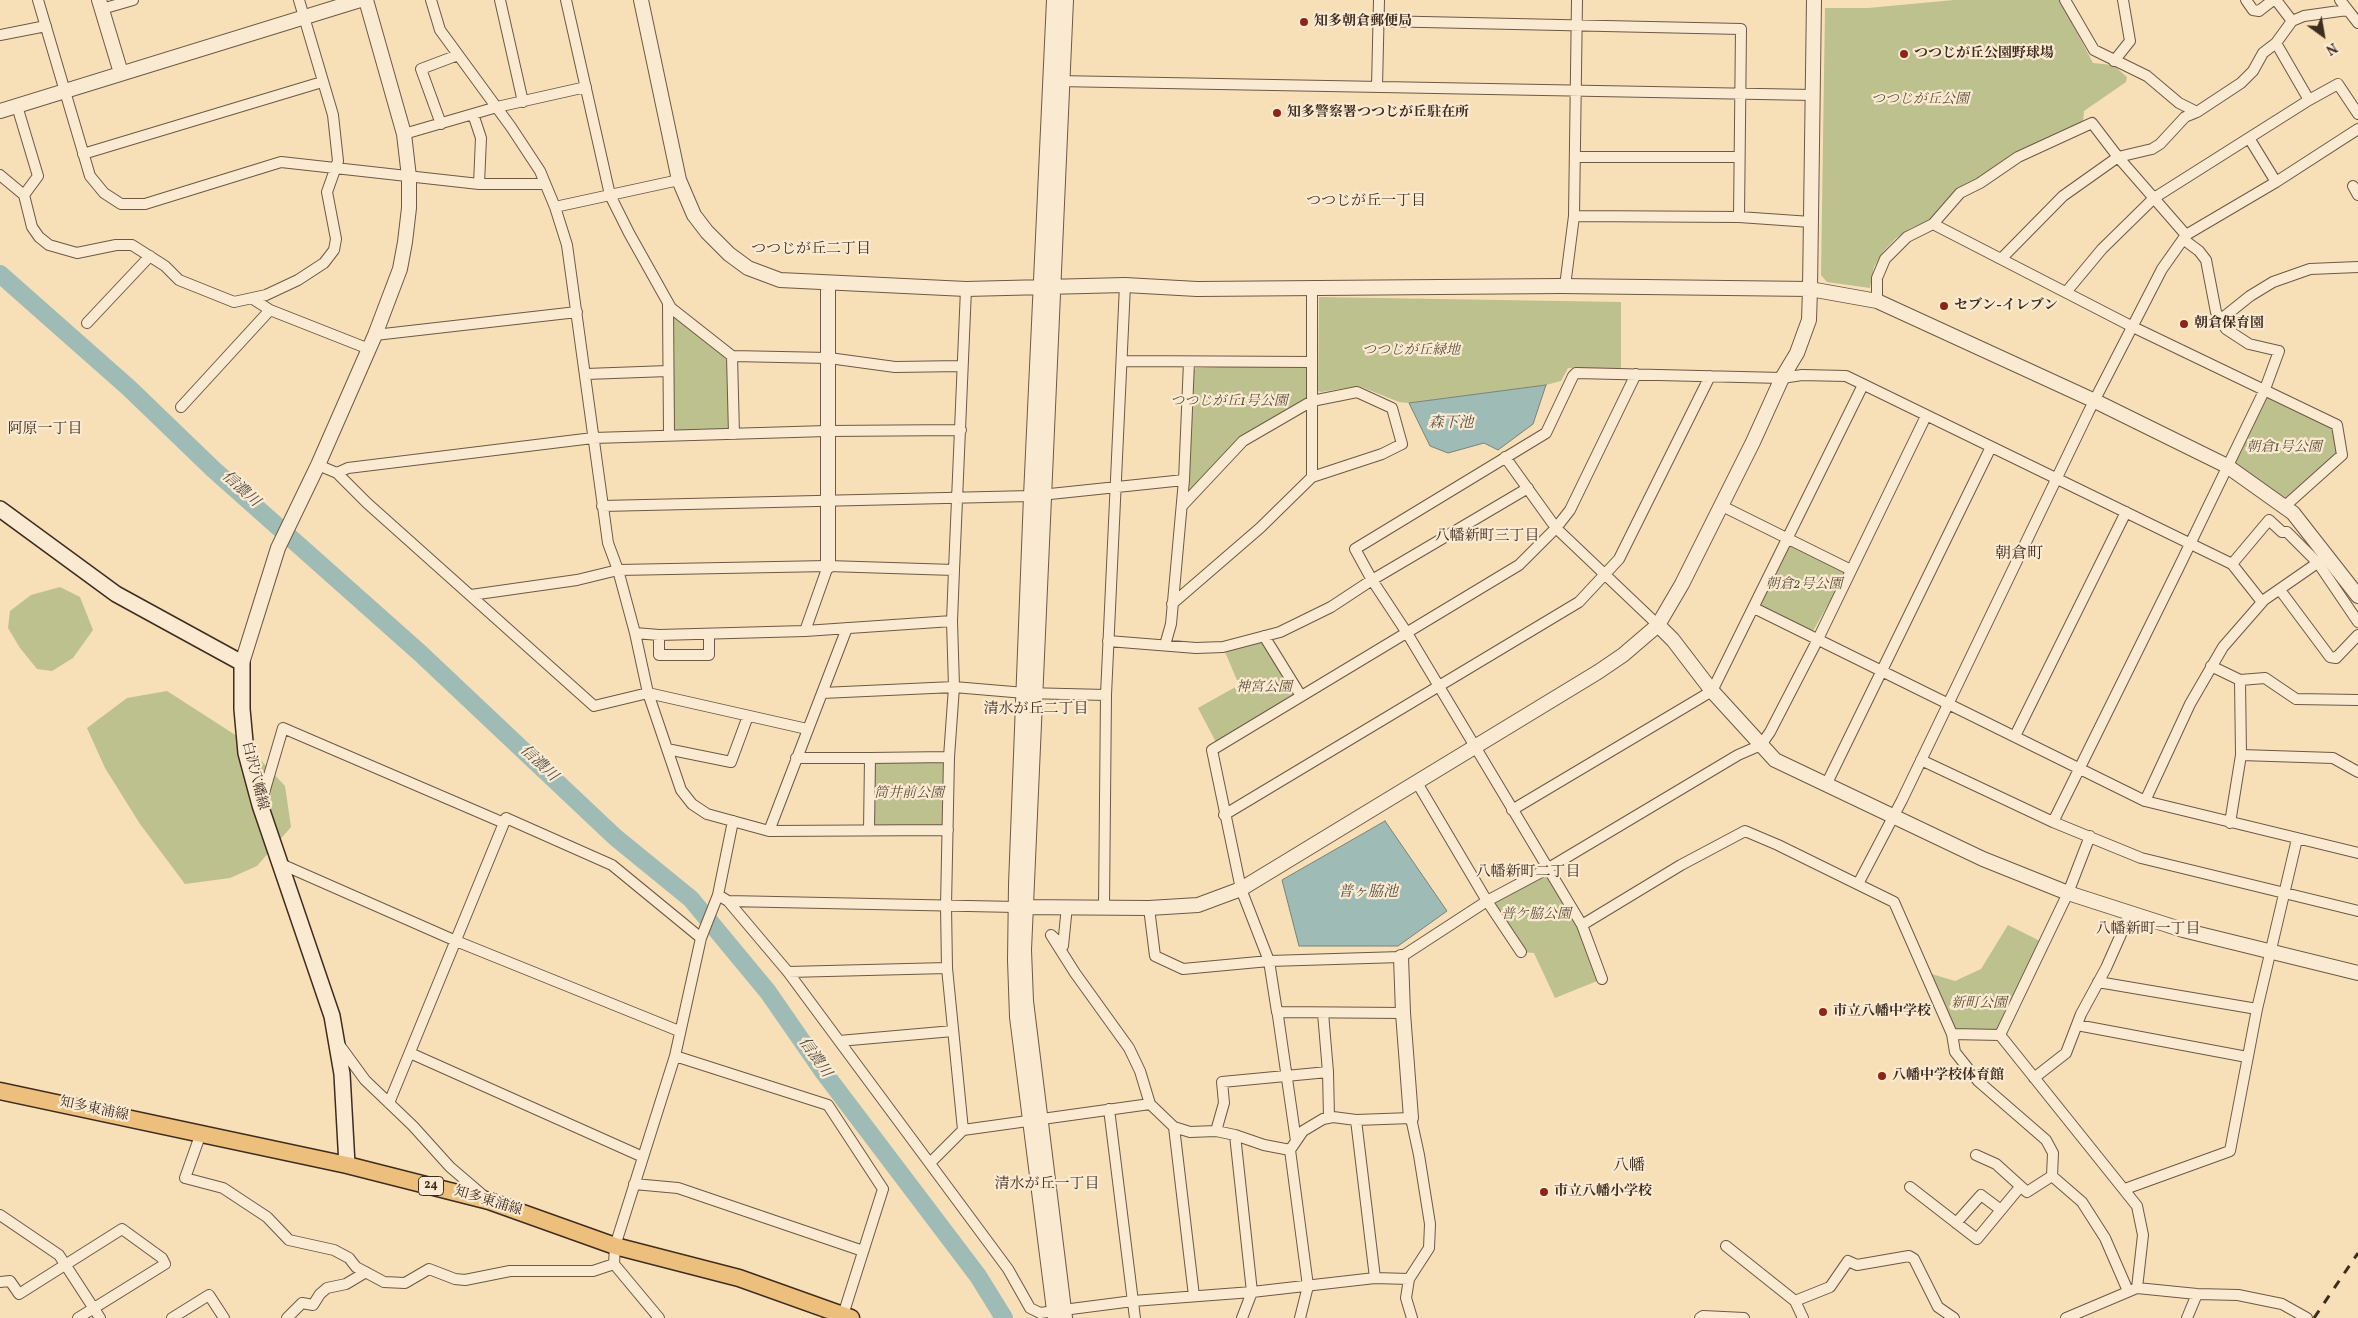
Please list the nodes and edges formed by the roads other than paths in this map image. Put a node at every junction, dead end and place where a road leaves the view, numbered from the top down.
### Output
1 (38, 0) edge
2 (133, 0) edge
3 (299, 0) edge
4 (360, 0) edge
5 (366, 0) edge
6 (431, 0) edge
7 (500, 0) edge
8 (566, 0) edge
9 (641, 0) edge
10 (1054, 0) edge
11 (1066, 0) edge
12 (1379, 0) edge
13 (1577, 0) edge
14 (1814, 0) edge
15 (2065, 0) edge
16 (2123, 0) edge
17 (2246, 0) edge
18 (2275, 0) edge
19 (2340, 0) edge
20 (100, 5) edge
21 (2347, 10) junction
22 (304, 18) junction
23 (1378, 21) junction
24 (2292, 22) junction
25 (2358, 23) edge
26 (1576, 24) junction
27 (46, 26) junction
28 (0, 35) edge
29 (2276, 43) junction
30 (458, 55) junction
31 (2114, 61) junction
32 (121, 73) junction
33 (1056, 81) junction
34 (322, 82) junction
35 (586, 87) junction
36 (1377, 87) junction
37 (66, 90) junction
38 (1576, 91) junction
39 (1740, 94) junction
40 (1813, 95) junction
41 (2309, 100) junction
42 (523, 102) junction
43 (17, 106) junction
44 (497, 107) junction
45 (0, 111) edge
46 (2197, 112) junction
47 (474, 114) junction
48 (2358, 114) edge
49 (441, 124) junction
50 (2358, 129) edge
51 (404, 134) junction
52 (2248, 138) junction
53 (83, 154) junction
54 (1575, 157) junction
55 (1739, 157) junction
56 (2118, 158) junction
57 (335, 168) junction
58 (0, 175) edge
59 (409, 177) junction
60 (679, 180) junction
61 (2276, 182) junction
62 (479, 184) junction
63 (545, 184) junction
64 (24, 195) junction
65 (610, 195) junction
66 (2154, 198) junction
67 (555, 208) junction
68 (1574, 216) junction
69 (1739, 217) junction
70 (1811, 222) junction
71 (1933, 224) junction
72 (2184, 237) junction
73 (150, 256) junction
74 (2000, 259) junction
75 (2358, 267) edge
76 (828, 284) junction
77 (1125, 285) junction
78 (1565, 286) junction
79 (1048, 287) junction
80 (1312, 287) junction
81 (966, 289) junction
82 (1810, 289) junction
83 (2067, 291) junction
84 (253, 299) junction
85 (1877, 301) junction
86 (668, 304) junction
87 (270, 310) junction
88 (577, 312) junction
89 (2220, 320) junction
90 (88, 323) dead end
91 (2132, 326) junction
92 (375, 335) junction
93 (369, 350) junction
94 (732, 356) junction
95 (828, 358) junction
96 (1123, 361) junction
97 (1189, 362) junction
98 (1312, 362) junction
99 (962, 366) junction
100 (668, 371) junction
101 (586, 374) junction
102 (1636, 374) junction
103 (1710, 376) junction
104 (1782, 378) junction
105 (1863, 385) junction
106 (2265, 389) junction
107 (1312, 401) junction
108 (2094, 402) junction
109 (181, 407) dead end
110 (1926, 416) junction
111 (961, 430) junction
112 (827, 431) junction
113 (734, 434) junction
114 (669, 436) junction
115 (593, 438) junction
116 (1991, 447) junction
117 (1505, 458) junction
118 (318, 465) junction
119 (2227, 466) junction
120 (337, 473) junction
121 (1312, 477) junction
122 (2058, 479) junction
123 (1184, 480) junction
124 (1117, 486) junction
125 (1528, 488) junction
126 (1038, 495) junction
127 (958, 496) junction
128 (827, 500) junction
129 (1720, 505) junction
130 (602, 506) junction
131 (1182, 506) junction
132 (2284, 507) junction
133 (0, 509) edge
134 (2126, 512) junction
135 (1556, 528) junction
136 (1787, 538) junction
137 (2190, 544) junction
138 (2322, 560) junction
139 (2232, 564) junction
140 (828, 566) junction
141 (618, 570) junction
142 (954, 570) junction
143 (1852, 570) junction
144 (1604, 574) junction
145 (1372, 580) junction
146 (2280, 590) junction
147 (471, 595) junction
148 (2358, 596) edge
149 (2262, 602) junction
150 (1172, 604) junction
151 (1754, 608) junction
152 (952, 621) junction
153 (2358, 622) edge
154 (1658, 625) junction
155 (847, 628) junction
156 (805, 631) junction
157 (635, 633) junction
158 (1407, 633) junction
159 (709, 634) junction
160 (659, 635) junction
161 (2358, 635) edge
162 (1264, 636) junction
163 (1817, 640) junction
164 (1108, 641) junction
165 (1165, 646) junction
166 (242, 662) junction
167 (2212, 666) junction
168 (1881, 671) junction
169 (2240, 680) junction
170 (954, 687) junction
171 (1438, 688) junction
172 (1712, 691) junction
173 (648, 693) junction
174 (822, 693) junction
175 (1030, 693) junction
176 (1106, 695) junction
177 (1302, 696) junction
178 (2358, 700) edge
179 (1948, 703) junction
180 (748, 716) junction
181 (808, 729) junction
182 (2015, 736) junction
183 (1761, 745) junction
184 (1474, 747) junction
185 (667, 749) junction
186 (2241, 755) junction
187 (949, 757) junction
188 (796, 758) junction
189 (870, 758) junction
190 (1921, 760) junction
191 (2080, 767) junction
192 (2358, 772) edge
193 (1416, 781) junction
194 (1826, 785) junction
195 (2145, 801) junction
196 (260, 805) junction
197 (1512, 810) junction
198 (1224, 815) junction
199 (1894, 816) junction
200 (733, 821) junction
201 (2053, 822) junction
202 (504, 823) junction
203 (2230, 823) junction
204 (869, 830) junction
205 (948, 830) junction
206 (769, 831) junction
207 (2090, 836) junction
208 (2297, 839) junction
209 (2358, 853) edge
210 (281, 864) junction
211 (1548, 869) junction
212 (1858, 884) junction
213 (1241, 889) junction
214 (2068, 894) junction
215 (2283, 894) junction
216 (716, 899) junction
217 (728, 901) junction
218 (1487, 901) junction
219 (946, 906) junction
220 (1021, 906) junction
221 (1067, 906) junction
222 (1104, 906) junction
223 (1149, 908) junction
224 (2358, 911) edge
225 (2130, 914) junction
226 (1582, 925) junction
227 (701, 937) junction
228 (456, 941) junction
229 (2271, 951) junction
230 (1521, 952) dead end
231 (1401, 958) junction
232 (1269, 961) junction
233 (947, 968) junction
234 (788, 972) junction
235 (2358, 973) edge
236 (1602, 979) dead end
237 (2098, 982) junction
238 (1277, 1009) junction
239 (2257, 1009) junction
240 (1323, 1013) junction
241 (1403, 1013) junction
242 (2077, 1025) junction
243 (679, 1031) junction
244 (953, 1031) junction
245 (1952, 1034) junction
246 (2000, 1035) junction
247 (336, 1040) junction
248 (840, 1042) junction
249 (410, 1053) junction
250 (675, 1056) junction
251 (2247, 1057) junction
252 (1328, 1072) junction
253 (1286, 1076) junction
254 (2034, 1078) junction
255 (0, 1091) edge
256 (389, 1103) junction
257 (1150, 1104) junction
258 (1109, 1109) junction
259 (1329, 1118) junction
260 (1411, 1118) junction
261 (1035, 1119) junction
262 (1356, 1120) junction
263 (1174, 1127) junction
264 (963, 1130) junction
265 (1216, 1131) junction
266 (201, 1133) junction
267 (1235, 1134) junction
268 (1293, 1146) junction
269 (1976, 1155) dead end
270 (643, 1157) junction
271 (930, 1163) junction
272 (347, 1165) junction
273 (2052, 1176) junction
274 (634, 1184) junction
275 (1910, 1187) dead end
276 (2020, 1187) junction
277 (2125, 1189) junction
278 (489, 1201) junction
279 (2001, 1210) junction
280 (0, 1215) edge
281 (1956, 1223) junction
282 (615, 1246) junction
283 (1726, 1246) dead end
284 (863, 1251) junction
285 (64, 1264) junction
286 (614, 1264) junction
287 (366, 1272) junction
288 (1374, 1278) junction
289 (1409, 1279) junction
290 (0, 1282) edge
291 (1308, 1286) junction
292 (2132, 1289) junction
293 (1252, 1292) junction
294 (2197, 1294) junction
295 (1194, 1296) junction
296 (1133, 1300) junction
297 (1795, 1301) junction
298 (94, 1308) junction
299 (1060, 1314) edge
300 (2085, 1315) edge
301 (847, 1317) edge
302 (78, 1318) edge
303 (100, 1318) edge
304 (172, 1318) edge
305 (224, 1318) edge
306 (287, 1318) edge
307 (659, 1318) edge
308 (1135, 1318) edge
309 (1242, 1318) edge
310 (1300, 1318) edge
311 (1412, 1318) edge
312 (1700, 1318) edge
313 (1744, 1318) edge
314 (1803, 1318) edge
315 (1954, 1318) edge
316 (2066, 1318) edge
317 (2187, 1318) edge
318 (2307, 1318) edge

1 - 27 street
2 - 20 street
3 - 22 street
4 - 22 street
5 - 51 street
6 - 30 street
7 - 42 street
8 - 35 street
9 - 60 street
10 - 33 street
11 - 33 street
12 - 23 street
13 - 26 street
14 - 40 street
15 - 31 street
16 - 31 street
17 - 18 street
18 - 24 street
19 - 21 street
20 - 32 street
21 - 24 street
21 - 25 street
22 - 32 street
22 - 34 street
23 - 26 street
23 - 36 street
24 - 29 street
26 - 38 street
26 - 39 street
27 - 28 street
27 - 37 street
29 - 41 street
29 - 46 street
30 - 44 street
30 - 49 street
31 - 46 street
32 - 37 street
33 - 36 street
33 - 79 street
34 - 53 street
34 - 57 street
35 - 42 street
35 - 65 street
36 - 38 street
37 - 43 street
37 - 53 street
38 - 39 street
38 - 54 street
39 - 40 street
39 - 55 street
40 - 70 street
41 - 48 street
41 - 52 street
42 - 44 street
43 - 45 street
43 - 64 street
44 - 47 street
44 - 63 street
46 - 56 street
47 - 49 street
47 - 62 street
49 - 51 street
50 - 61 street
51 - 59 street
52 - 61 street
52 - 66 street
53 - 57 street
54 - 55 street
54 - 68 street
55 - 69 street
56 - 66 street
56 - 71 street
56 - 74 street
57 - 59 street
57 - 84 street
58 - 64 street
59 - 62 street
59 - 92 street
60 - 65 street
60 - 76 street
61 - 72 street
62 - 63 street
63 - 67 street
64 - 73 street
65 - 67 street
65 - 86 street
66 - 72 street
66 - 83 street
67 - 88 street
68 - 69 street
68 - 78 street
69 - 70 street
70 - 82 street
71 - 74 street
71 - 85 street
72 - 89 street
72 - 91 street
73 - 84 street
73 - 90 street
74 - 83 street
75 - 89 street
76 - 81 street
76 - 95 street
77 - 79 street
77 - 80 street
77 - 96 street
78 - 80 street
78 - 82 street
79 - 81 street
79 - 126 street
80 - 98 street
81 - 99 street
82 - 85 street
82 - 104 street
83 - 91 street
84 - 87 street
85 - 108 street
86 - 94 street
86 - 100 street
87 - 93 street
87 - 109 street
88 - 92 street
88 - 101 street
89 - 106 street
91 - 106 street
91 - 108 street
92 - 93 street
93 - 118 street
94 - 95 street
94 - 113 street
95 - 99 street
95 - 112 street
96 - 97 street
96 - 124 street
97 - 98 street
97 - 123 street
98 - 107 street
99 - 111 street
100 - 101 street
100 - 114 street
101 - 115 street
102 - 103 street
102 - 117 street
102 - 135 street
103 - 104 street
103 - 144 street
104 - 105 street
104 - 129 street
105 - 110 street
105 - 136 street
106 - 119 street
106 - 132 street
107 - 121 street
107 - 121 street
107 - 131 street
108 - 119 street
108 - 122 street
110 - 116 street
110 - 143 street
111 - 112 street
111 - 127 street
112 - 113 street
112 - 128 street
113 - 114 street
114 - 115 street
115 - 120 street
115 - 130 street
116 - 122 street
116 - 168 street
117 - 125 street
117 - 145 street
118 - 120 street
118 - 166 street
119 - 132 street
119 - 137 street
120 - 147 street
121 - 150 street
122 - 134 street
122 - 179 street
123 - 124 street
123 - 131 street
124 - 126 street
124 - 164 street
125 - 135 street
125 - 145 street
126 - 127 street
126 - 175 street
127 - 128 street
127 - 142 street
128 - 130 street
128 - 140 street
129 - 136 street
129 - 154 street
130 - 141 street
131 - 150 street
132 - 138 street
133 - 166 main road
134 - 137 street
134 - 182 street
135 - 144 street
135 - 158 street
136 - 143 street
136 - 151 street
137 - 139 street
137 - 191 street
138 - 139 street
138 - 146 street
138 - 148 street
138 - 153 street
139 - 149 street
140 - 141 street
140 - 142 street
140 - 156 street
141 - 147 street
141 - 157 street
142 - 152 street
143 - 163 street
144 - 154 street
144 - 171 street
145 - 158 street
145 - 162 street
146 - 149 street
146 - 161 street
147 - 173 street
149 - 167 street
150 - 165 street
151 - 163 street
151 - 172 street
152 - 155 street
152 - 170 street
154 - 172 street
154 - 184 street
155 - 156 street
155 - 174 street
156 - 159 street
157 - 160 street
157 - 173 street
158 - 171 street
158 - 177 street
159 - 160 street
159 - 160 street
162 - 165 street
162 - 177 street
163 - 168 street
163 - 183 street
164 - 165 street
164 - 176 street
166 - 196 main road, 白沢八幡線
167 - 169 street
167 - 195 street
168 - 179 street
168 - 194 street
169 - 178 street
169 - 186 street
170 - 174 street
170 - 175 street
170 - 187 street
171 - 184 street
171 - 198 street
172 - 183 street
172 - 197 street
173 - 180 street
173 - 185 street
174 - 181 street
175 - 176 street
175 - 220 street
176 - 222 street
177 - 198 street
179 - 182 street
179 - 190 street
180 - 181 street
180 - 185 street
181 - 188 street
182 - 191 street
183 - 194 street
183 - 211 street
184 - 193 street
184 - 197 street
185 - 200 street
186 - 192 street
186 - 203 street
187 - 189 street
187 - 205 street
188 - 189 street
188 - 206 street
189 - 204 street
190 - 199 street
190 - 201 street
191 - 195 street
191 - 201 street
193 - 213 street
193 - 218 street
194 - 199 street
195 - 203 street
196 - 202 street
196 - 210 main road, 白沢八幡線
197 - 211 street
198 - 213 street
199 - 212 street
199 - 214 street
200 - 206 street
200 - 216 street
201 - 207 street
202 - 227 street
202 - 228 street
203 - 208 street
204 - 205 street
204 - 206 street
205 - 219 street
207 - 214 street
207 - 215 street
208 - 209 street
208 - 215 street
210 - 228 street
210 - 247 main road, 白沢八幡線
211 - 218 street
211 - 226 street
212 - 226 street
212 - 245 street
213 - 223 street
213 - 232 street
214 - 225 street
214 - 246 street
215 - 224 street
215 - 229 street
216 - 217 street
216 - 227 street
217 - 219 street
217 - 234 street
218 - 230 street
218 - 231 street
219 - 220 street
219 - 233 street
220 - 221 street
220 - 261 street
221 - 222 street
221 - 257 street
222 - 223 street
223 - 232 street
225 - 229 street
225 - 237 street
226 - 236 street
227 - 243 street
228 - 243 street
228 - 249 street
229 - 235 street
229 - 239 street
231 - 232 street
231 - 241 street
232 - 238 street
233 - 234 street
233 - 244 street
234 - 248 street
237 - 239 street
237 - 242 street
238 - 240 street
238 - 253 street
239 - 251 street
240 - 241 street
240 - 252 street
241 - 260 street
242 - 251 street
242 - 254 street
243 - 250 street
244 - 248 street
244 - 264 street
245 - 246 street
245 - 273 street
246 - 254 street
247 - 256 street
247 - 272 main road, 白沢八幡線
248 - 271 street
249 - 256 street
249 - 270 street
250 - 270 street
250 - 284 street
251 - 277 street
252 - 253 street
252 - 259 street
253 - 265 street
253 - 268 street
254 - 277 street
255 - 266 main road, 知多東浦線 / 24
256 - 278 street
257 - 258 street
257 - 263 street
258 - 261 street
258 - 296 street
259 - 262 street
259 - 268 street
260 - 262 street
260 - 289 street
261 - 264 street
261 - 299 street
262 - 288 street
263 - 265 street
263 - 295 street
264 - 271 street
265 - 267 street
266 - 272 main road, 知多東浦線 / 24
266 - 287 street
267 - 268 street
267 - 293 street
268 - 291 street
269 - 276 street
270 - 274 street
271 - 299 street
272 - 278 main road, 知多東浦線 / 24
273 - 276 street
273 - 292 street
274 - 282 street
274 - 284 street
275 - 281 street
276 - 279 street
277 - 292 street
278 - 282 main road, 知多東浦線 / 24
279 - 281 street
279 - 281 street
280 - 285 street
282 - 286 street
282 - 301 main road, 知多東浦線 / 24
283 - 297 street
284 - 301 street
285 - 290 street
285 - 298 street
285 - 298 street
286 - 287 street
286 - 307 street
287 - 306 street
288 - 289 street
288 - 291 street
289 - 311 street
291 - 293 street
291 - 310 street
292 - 294 street
292 - 300 street
293 - 295 street
293 - 309 street
294 - 317 street
294 - 318 street
295 - 296 street
296 - 299 street
296 - 308 street
297 - 314 street
297 - 315 street
298 - 302 street
298 - 303 street
300 - 316 street
304 - 305 street
312 - 313 street

